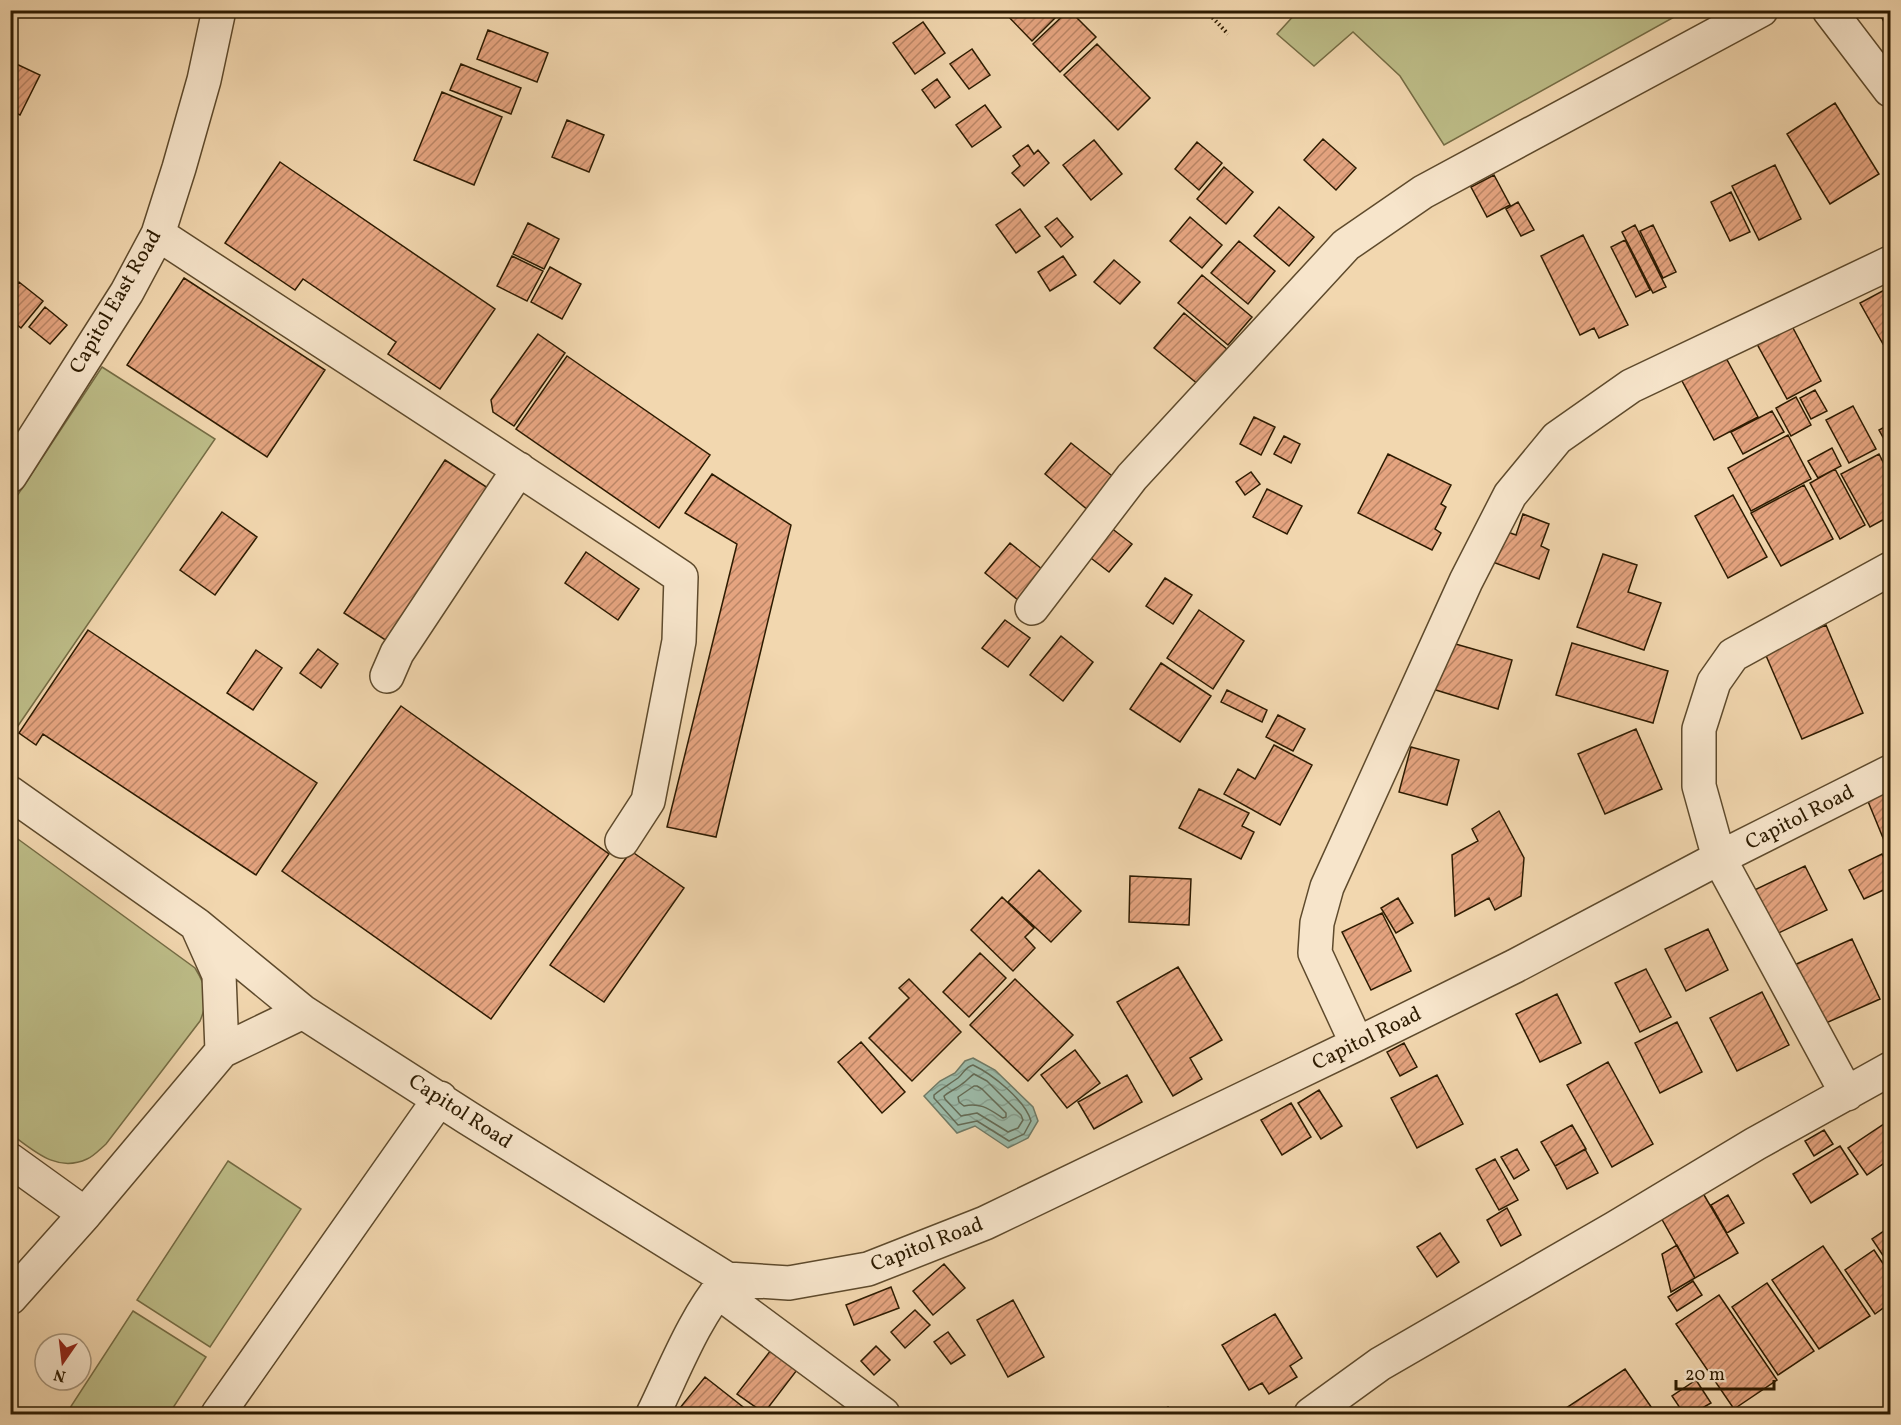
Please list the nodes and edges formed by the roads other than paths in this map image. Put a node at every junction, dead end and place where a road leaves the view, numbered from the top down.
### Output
1 (219, 10) edge
2 (1761, 10) edge
3 (1829, 10) edge
4 (1890, 87) edge
5 (158, 234) junction
6 (1890, 262) edge
7 (519, 469) junction
8 (10, 476) edge
9 (1890, 569) edge
10 (1032, 608) dead end
11 (387, 676) dead end
12 (1890, 772) edge
13 (10, 793) edge
14 (622, 841) dead end
15 (1719, 858) junction
16 (197, 925) junction
17 (303, 1012) junction
18 (1357, 1044) junction
19 (222, 1051) junction
20 (1890, 1069) edge
21 (1847, 1094) junction
22 (440, 1098) junction
23 (10, 1160) edge
24 (85, 1214) junction
25 (722, 1285) junction
26 (10, 1298) edge
27 (218, 1414) edge
28 (653, 1414) edge
29 (883, 1414) edge
30 (1311, 1414) edge

1 - 5 street, Capitol East Road
2 - 10 street
3 - 4 street
5 - 7 street
5 - 8 street, Capitol East Road
6 - 18 street
7 - 11 street
7 - 14 street
9 - 15 street
12 - 15 street, Capitol Road
13 - 16 street, Capitol Road
15 - 18 street, Capitol Road
15 - 21 street
16 - 17 street, Capitol Road
16 - 19 street
17 - 19 street
17 - 22 street, Capitol Road
18 - 25 street, Capitol Road
19 - 24 street
20 - 21 street
21 - 30 street
22 - 25 street, Capitol Road
22 - 27 street
23 - 24 street
24 - 26 street
25 - 28 street
25 - 29 street

